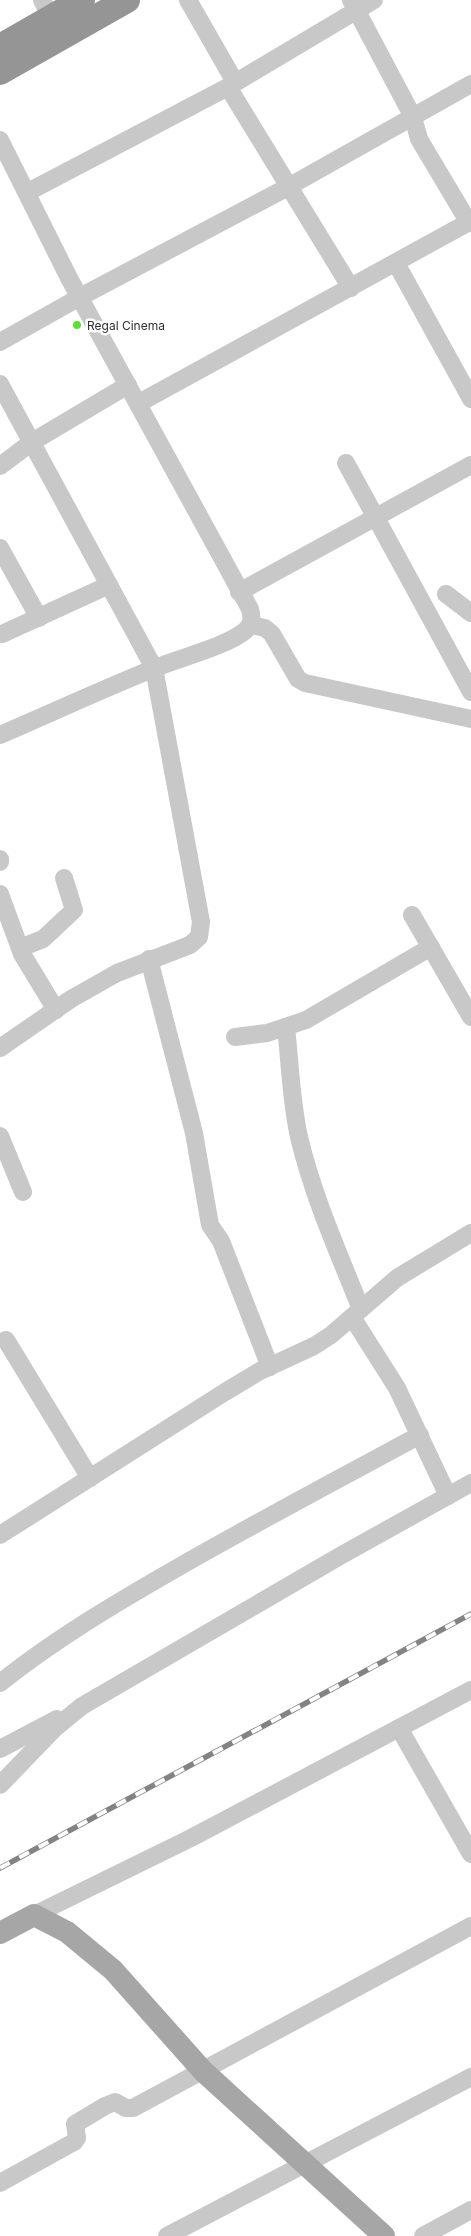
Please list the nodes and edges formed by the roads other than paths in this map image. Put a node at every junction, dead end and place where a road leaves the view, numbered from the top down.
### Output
1 (82, 0) edge
2 (127, 0) edge
3 (188, 0) edge
4 (374, 0) edge
5 (354, 5) edge
6 (47, 9) edge
7 (0, 47) edge
8 (0, 72) edge
9 (231, 84) junction
10 (471, 84) edge
11 (414, 117) junction
12 (0, 140) edge
13 (288, 187) junction
14 (28, 192) junction
15 (470, 222) edge
16 (396, 263) junction
17 (350, 288) junction
18 (80, 297) junction
19 (0, 342) edge
20 (0, 384) edge
21 (128, 385) junction
22 (471, 399) edge
23 (139, 403) junction
24 (32, 442) junction
25 (346, 463) dead end
26 (471, 465) edge
27 (0, 466) edge
28 (375, 518) junction
29 (0, 548) edge
30 (109, 586) junction
31 (239, 592) junction
32 (446, 594) dead end
33 (471, 614) edge
34 (39, 618) junction
35 (251, 624) junction
36 (2, 634) dead end
37 (154, 668) junction
38 (471, 692) edge
39 (471, 720) edge
40 (0, 735) edge
41 (64, 878) dead end
42 (0, 894) edge
43 (412, 915) dead end
44 (431, 947) junction
45 (20, 948) junction
46 (149, 959) junction
47 (56, 1010) junction
48 (471, 1017) edge
49 (286, 1027) junction
50 (235, 1038) dead end
51 (0, 1048) edge
52 (0, 1136) edge
53 (23, 1192) dead end
54 (471, 1233) edge
55 (356, 1313) junction
56 (6, 1340) dead end
57 (270, 1367) junction
58 (420, 1435) junction
59 (90, 1478) junction
60 (471, 1483) edge
61 (448, 1496) junction
62 (0, 1535) edge
63 (0, 1684) edge
64 (471, 1691) edge
65 (82, 1706) junction
66 (399, 1728) junction
67 (0, 1749) edge
68 (0, 1785) edge
69 (471, 1854) edge
70 (34, 1915) junction
71 (471, 1926) edge
72 (0, 1933) edge
73 (203, 2071) junction
74 (471, 2077) edge
75 (304, 2163) junction
76 (0, 2183) edge
77 (471, 2210) edge
78 (167, 2236) edge
79 (384, 2236) edge
80 (423, 2236) edge

1 - 6 highway
2 - 8 highway
3 - 9 street
4 - 5 street
5 - 9 street
5 - 11 street
6 - 7 highway
9 - 13 street
9 - 14 street
10 - 11 street
11 - 13 street
11 - 15 street
12 - 14 street
13 - 17 street
13 - 18 street
14 - 18 street
15 - 16 street
16 - 17 street
16 - 22 street
17 - 23 street
18 - 19 street
18 - 21 street
20 - 24 street
21 - 23 street
21 - 24 street
23 - 31 street
24 - 27 street
24 - 30 street
25 - 28 street
26 - 28 street
28 - 31 street
28 - 38 street
29 - 34 street
30 - 34 street
30 - 37 street
31 - 35 street
32 - 33 street
34 - 36 street
35 - 37 street
35 - 39 street
37 - 40 street
37 - 46 street
41 - 45 street
42 - 45 street
43 - 44 street
44 - 48 street
44 - 49 street
45 - 47 street
46 - 47 street
46 - 57 street
47 - 51 street
49 - 50 street
49 - 55 street
52 - 53 street
54 - 55 street
55 - 57 street
55 - 58 street
56 - 59 street
57 - 59 street
58 - 61 street
58 - 63 street
59 - 62 street
60 - 61 street
61 - 65 street
64 - 66 street
65 - 67 street
65 - 68 street
66 - 69 street
66 - 70 street
70 - 72 main road
70 - 73 main road
71 - 73 street
73 - 75 main road
73 - 76 street
74 - 75 street
75 - 78 street
75 - 79 main road
77 - 80 street

